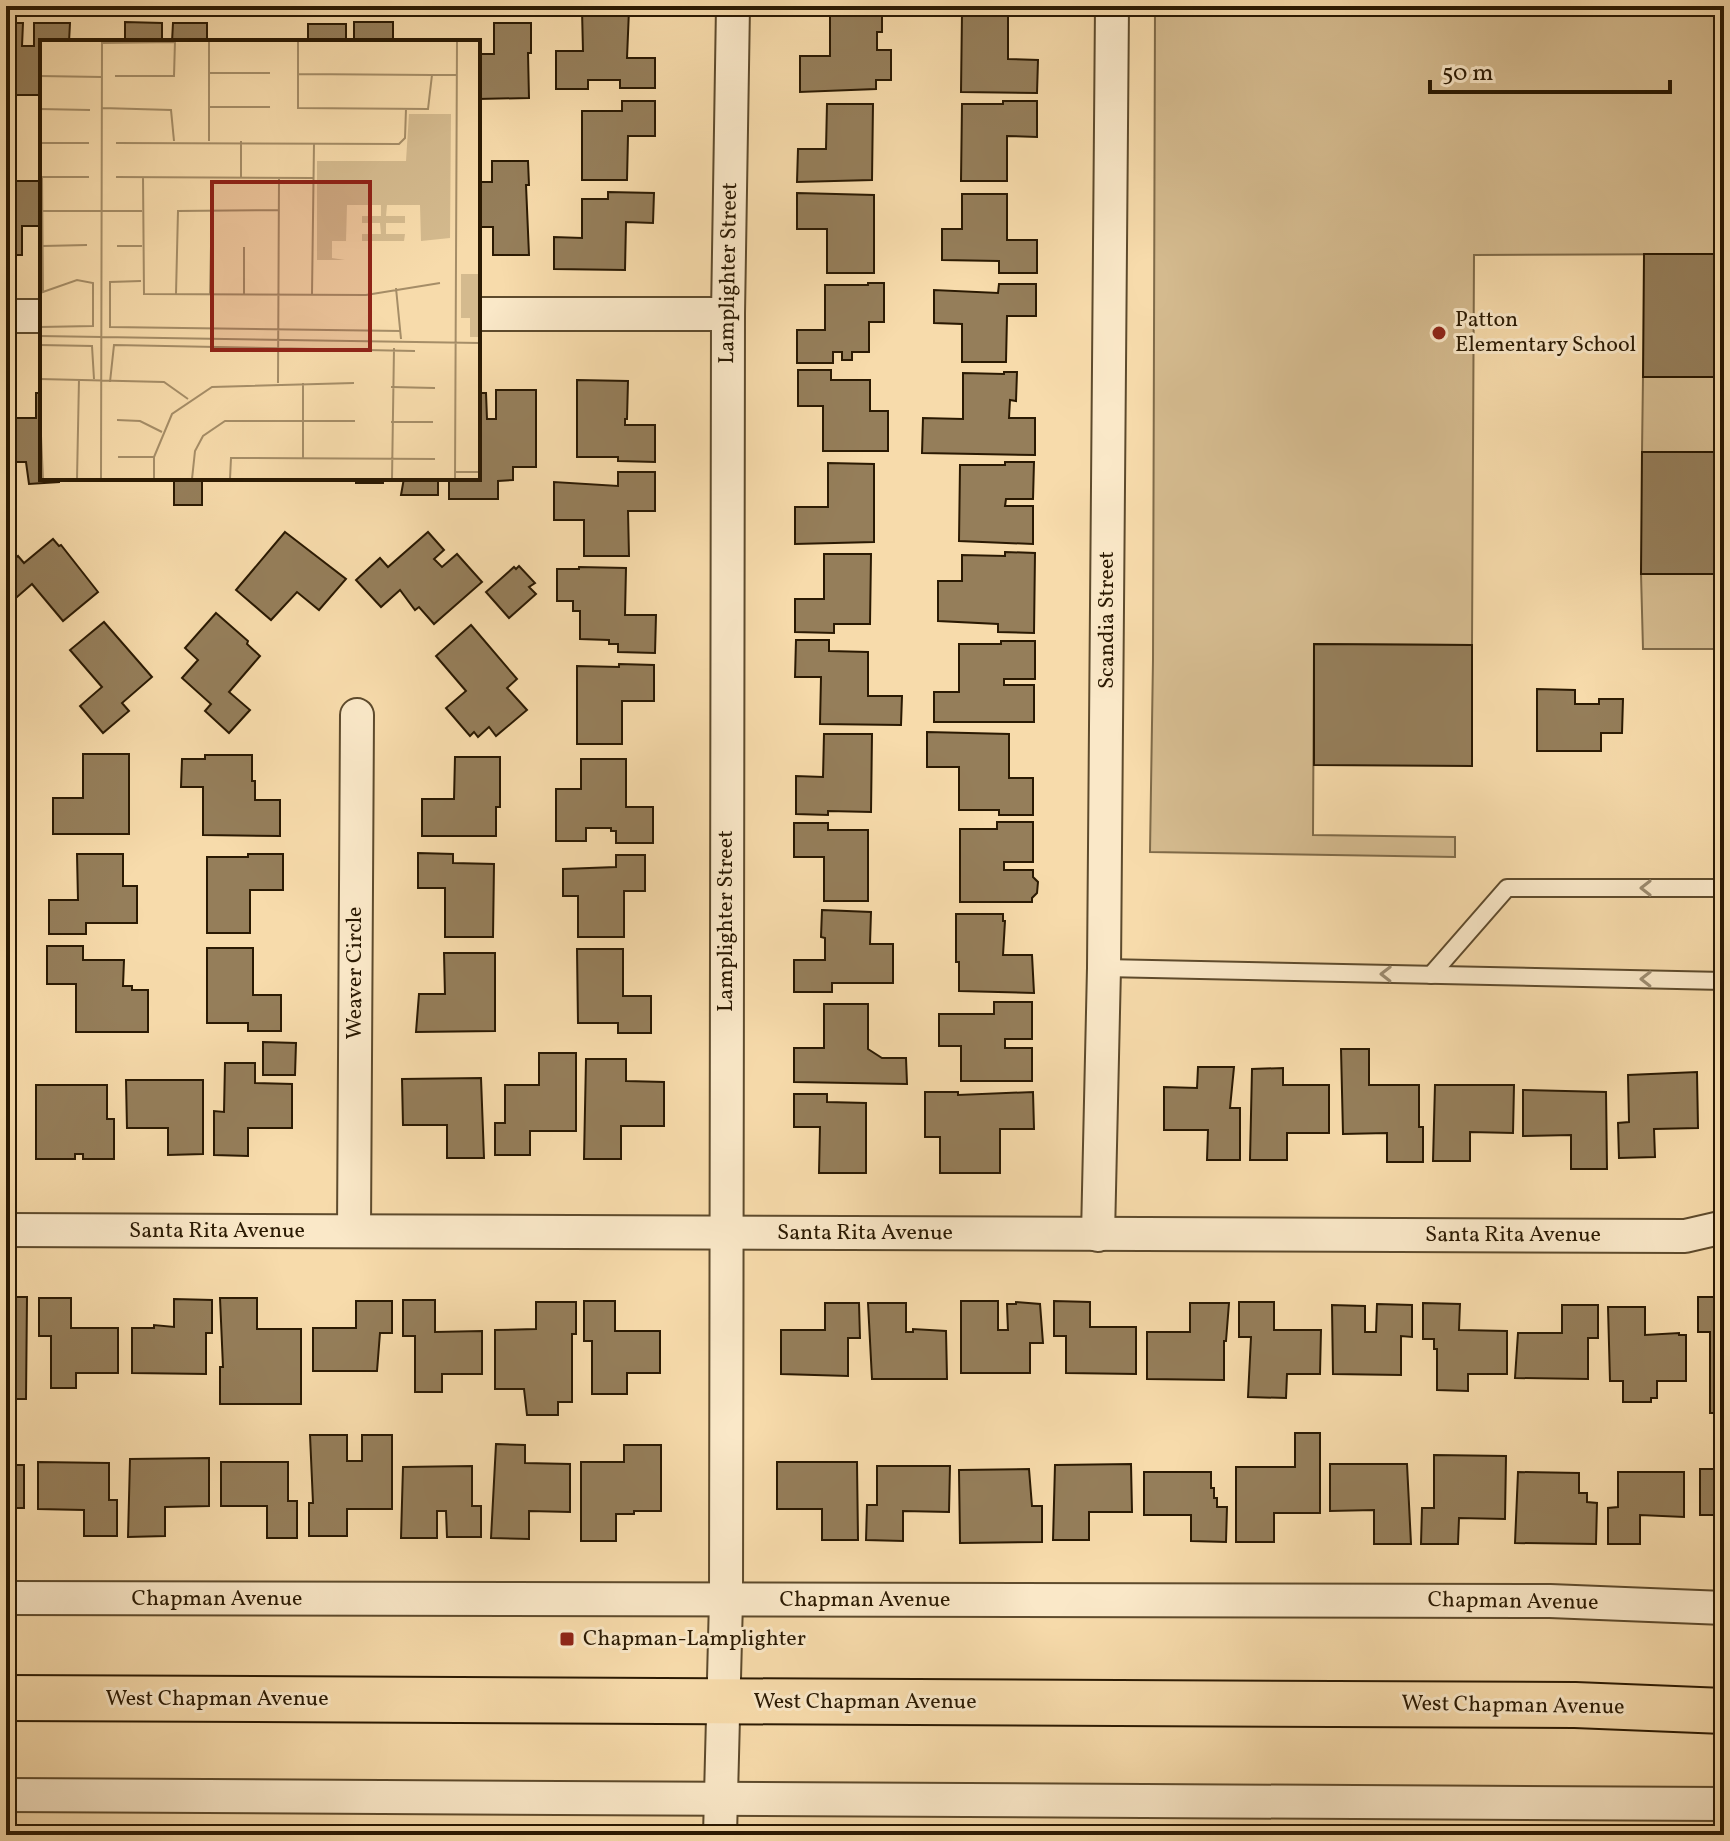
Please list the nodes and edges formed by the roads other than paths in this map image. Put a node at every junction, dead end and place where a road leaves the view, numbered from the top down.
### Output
1 (733, 6) edge
2 (1112, 6) edge
3 (480, 314) edge
4 (728, 314) junction
5 (6, 316) edge
6 (40, 316) edge
7 (357, 715) dead end
8 (1724, 888) edge
9 (1104, 968) junction
10 (1431, 975) junction
11 (1724, 981) edge
12 (1724, 1227) edge
13 (6, 1230) edge
14 (354, 1231) junction
15 (725, 1232) junction
16 (1098, 1235) junction
17 (6, 1598) edge
18 (726, 1600) junction
19 (1724, 1608) edge
20 (6, 1698) edge
21 (724, 1702) junction
22 (1724, 1711) edge
23 (6, 1795) edge
24 (720, 1799) junction
25 (1724, 1804) edge
26 (720, 1835) edge

1 - 4 street, Lamplighter Street
2 - 9 street, Scandia Street
3 - 4 street
4 - 15 street, Lamplighter Street
5 - 6 street
7 - 14 street, Weaver Circle
8 -> 10 lane
10 -> 9 lane
9 - 16 street, Scandia Street
11 -> 10 lane
12 - 16 street, Santa Rita Avenue
13 - 14 street, Santa Rita Avenue
14 - 15 street, Santa Rita Avenue
15 - 16 street, Santa Rita Avenue
15 - 18 street, Lamplighter Street
17 - 18 street, Chapman Avenue
18 - 19 street, Chapman Avenue
18 - 21 street, Lamplighter Street
20 - 21 main road, West Chapman Avenue
21 - 22 main road, West Chapman Avenue
21 - 24 street, Lamplighter Street
23 - 24 street
24 - 25 street
24 - 26 street, Lamplighter Street

